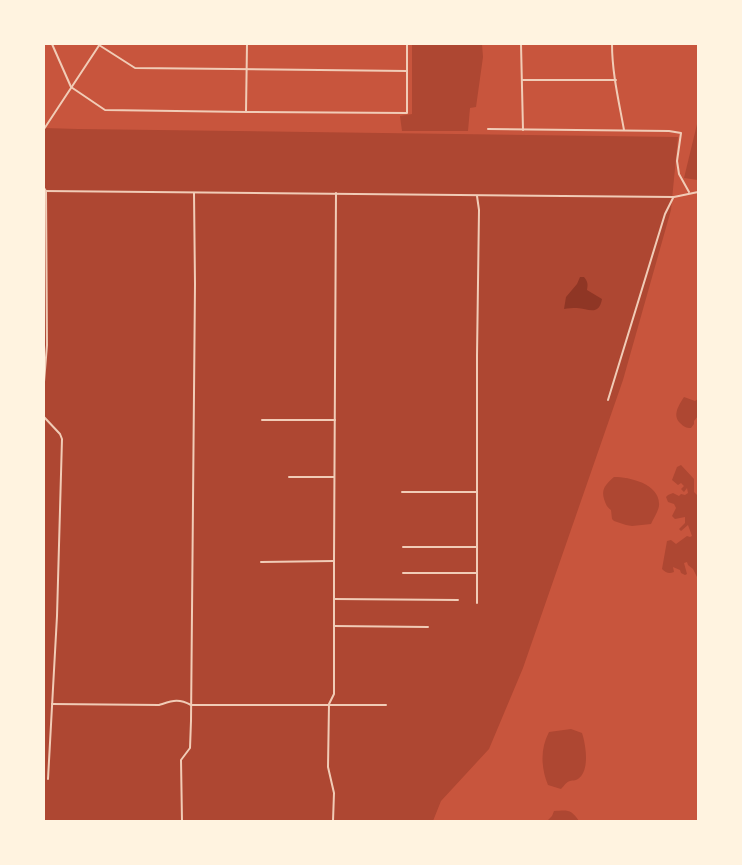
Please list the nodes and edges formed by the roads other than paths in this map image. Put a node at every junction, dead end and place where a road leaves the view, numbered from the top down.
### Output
1 (52, 44) edge
2 (99, 44) edge
3 (247, 44) edge
4 (407, 44) edge
5 (521, 44) edge
6 (612, 44) edge
7 (246, 69) junction
8 (407, 70) junction
9 (522, 80) junction
10 (616, 80) junction
11 (71, 88) junction
12 (246, 112) junction
13 (44, 129) edge
14 (488, 130) dead end
15 (523, 130) junction
16 (625, 131) junction
17 (45, 190) edge
18 (698, 192) edge
19 (194, 193) junction
20 (336, 193) junction
21 (690, 193) junction
22 (477, 196) junction
23 (674, 197) junction
24 (44, 382) edge
25 (608, 400) dead end
26 (44, 417) edge
27 (262, 420) dead end
28 (335, 420) junction
29 (289, 477) dead end
30 (334, 477) junction
31 (402, 492) dead end
32 (477, 492) junction
33 (403, 547) dead end
34 (477, 547) junction
35 (261, 562) dead end
36 (334, 562) junction
37 (402, 573) dead end
38 (477, 573) junction
39 (334, 599) junction
40 (458, 600) dead end
41 (477, 603) dead end
42 (334, 626) junction
43 (428, 627) dead end
44 (52, 704) junction
45 (329, 704) junction
46 (190, 705) junction
47 (386, 705) dead end
48 (48, 779) dead end
49 (182, 821) edge
50 (334, 821) edge

1 - 11 street
2 - 7 street
2 - 11 street
3 - 7 street
4 - 8 street
5 - 9 street
6 - 10 street
7 - 8 street
7 - 12 street
8 - 12 street
9 - 10 street
9 - 15 street
10 - 16 street
11 - 12 street
11 - 13 street
14 - 15 street
15 - 16 street
16 - 21 street
17 - 19 street
17 - 24 street
18 - 21 street
19 - 20 street
19 - 46 street
20 - 22 street
20 - 28 street
21 - 23 street
22 - 23 street
22 - 32 street
23 - 25 street
26 - 44 street
27 - 28 street
28 - 30 street
29 - 30 street
30 - 36 street
31 - 32 street
32 - 34 street
33 - 34 street
34 - 38 street
35 - 36 street
36 - 39 street
37 - 38 street
38 - 41 street
39 - 40 street
39 - 42 street
42 - 43 street
42 - 45 street
44 - 46 street
44 - 48 street
45 - 46 street
45 - 47 street
45 - 50 street
46 - 49 street

